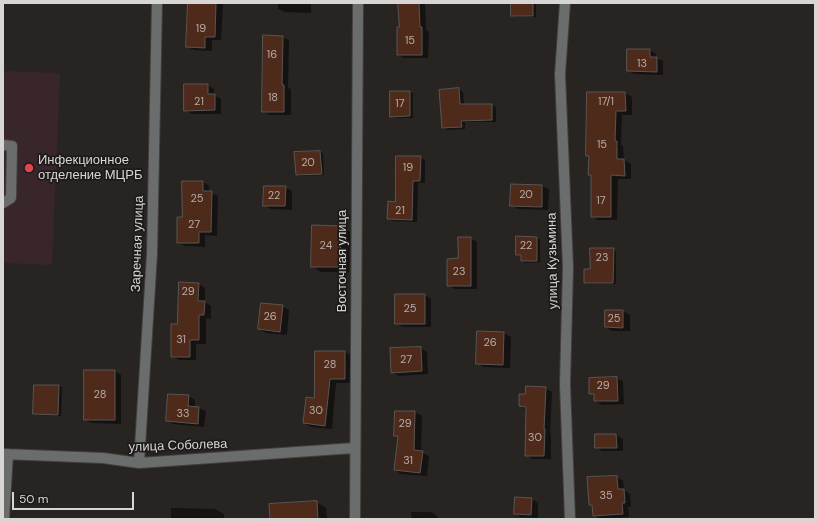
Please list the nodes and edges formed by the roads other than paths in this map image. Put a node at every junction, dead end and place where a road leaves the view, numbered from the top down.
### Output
1 (157, 3) edge
2 (358, 3) edge
3 (565, 3) edge
4 (3, 145) edge
5 (3, 203) edge
6 (354, 448) junction
7 (5, 454) edge
8 (139, 463) junction
9 (4, 519) edge
10 (355, 519) edge
11 (570, 519) edge

1 - 8 street, Заречная улица
2 - 6 street, Восточная улица
3 - 11 street, улица Кузьмина
4 - 5 street
6 - 8 street, улица Соболева
6 - 10 street, Восточная улица
7 - 8 street, улица Соболева
7 - 9 street

